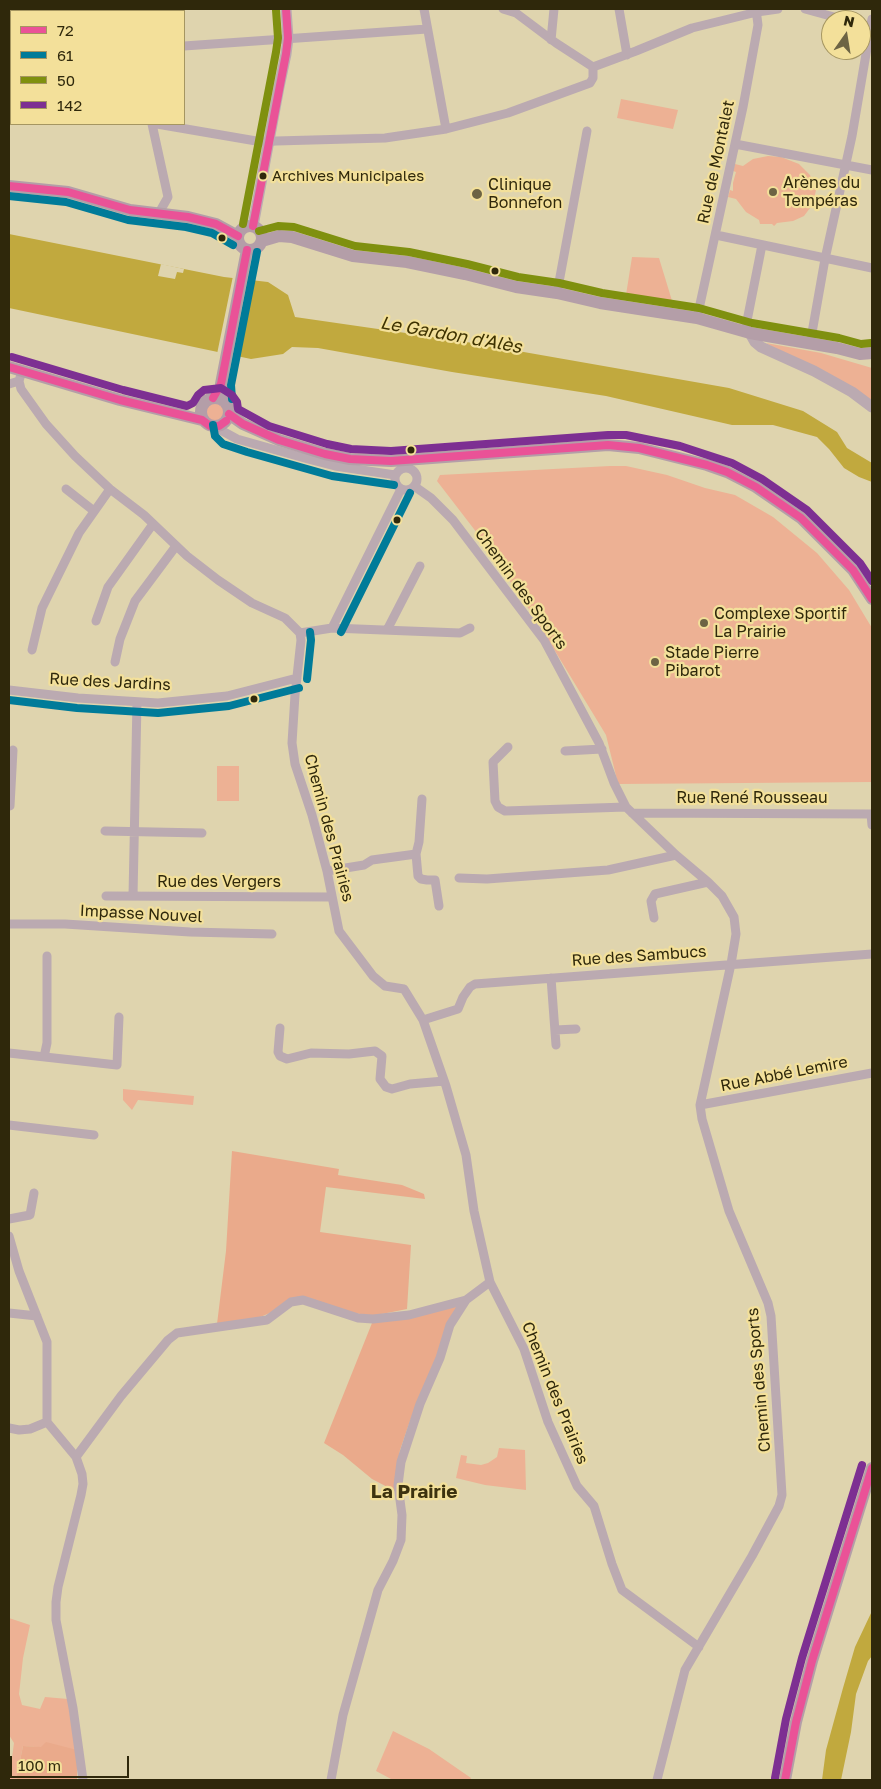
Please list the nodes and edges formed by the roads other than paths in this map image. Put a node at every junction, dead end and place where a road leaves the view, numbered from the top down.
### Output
1 (14, 9) edge
2 (286, 9) edge
3 (424, 9) edge
4 (503, 9) edge
5 (554, 9) edge
6 (619, 9) edge
7 (778, 9) edge
8 (805, 9) edge
9 (31, 10) edge
10 (756, 10) edge
11 (821, 13) edge
12 (872, 19) edge
13 (872, 28) edge
14 (427, 29) junction
15 (288, 38) junction
16 (551, 40) junction
17 (185, 46) edge
18 (627, 55) junction
19 (593, 66) junction
20 (152, 125) edge
21 (168, 125) edge
22 (446, 129) junction
23 (587, 131) dead end
24 (268, 142) junction
25 (735, 144) junction
26 (846, 165) junction
27 (872, 170) edge
28 (9, 186) edge
29 (158, 213) junction
30 (253, 226) junction
31 (716, 235) junction
32 (238, 236) junction
33 (262, 241) junction
34 (762, 245) junction
35 (247, 250) junction
36 (825, 259) junction
37 (872, 268) edge
38 (557, 293) junction
39 (697, 318) junction
40 (747, 332) junction
41 (810, 344) junction
42 (866, 353) edge
43 (872, 362) edge
44 (9, 367) edge
45 (21, 376) junction
46 (9, 384) edge
47 (217, 399) junction
48 (872, 407) edge
49 (201, 415) junction
50 (223, 424) junction
51 (395, 476) junction
52 (414, 486) junction
53 (401, 488) junction
54 (66, 489) dead end
55 (110, 489) junction
56 (94, 511) junction
57 (153, 524) junction
58 (176, 546) junction
59 (420, 566) dead end
60 (872, 599) edge
61 (96, 621) dead end
62 (332, 628) junction
63 (470, 628) dead end
64 (387, 630) junction
65 (300, 633) junction
66 (32, 650) dead end
67 (115, 662) dead end
68 (297, 678) junction
69 (9, 690) edge
70 (137, 702) junction
71 (508, 747) dead end
72 (602, 749) junction
73 (13, 750) dead end
74 (566, 751) dead end
75 (10, 778) edge
76 (422, 799) dead end
77 (10, 806) dead end
78 (629, 810) junction
79 (872, 814) edge
80 (872, 825) edge
81 (105, 831) dead end
82 (135, 833) junction
83 (202, 833) dead end
84 (416, 854) junction
85 (676, 855) junction
86 (327, 871) junction
87 (459, 878) dead end
88 (708, 882) junction
89 (106, 896) dead end
90 (133, 896) junction
91 (332, 896) junction
92 (439, 906) dead end
93 (654, 918) dead end
94 (9, 924) edge
95 (272, 934) dead end
96 (872, 954) edge
97 (47, 956) dead end
98 (731, 964) junction
99 (550, 978) junction
100 (119, 1016) dead end
101 (423, 1020) junction
102 (280, 1028) dead end
103 (576, 1029) dead end
104 (555, 1030) junction
105 (556, 1045) dead end
106 (9, 1053) edge
107 (44, 1057) junction
108 (872, 1073) edge
109 (444, 1081) junction
110 (700, 1105) junction
111 (9, 1125) edge
112 (94, 1135) dead end
113 (34, 1193) dead end
114 (9, 1219) edge
115 (9, 1236) edge
116 (490, 1282) junction
117 (466, 1300) junction
118 (9, 1313) edge
119 (37, 1316) junction
120 (47, 1422) junction
121 (9, 1428) edge
122 (76, 1457) junction
123 (872, 1468) edge
124 (698, 1647) junction
125 (84, 1780) edge
126 (331, 1780) edge
127 (657, 1780) edge
128 (785, 1780) edge

1 - 9 street
2 - 15 street
3 - 14 street
4 - 16 street
5 - 16 street
6 - 18 street
7 - 10 street
8 - 11 street
10 - 18 street
10 - 25 street, Rue de Montalet
12 - 13 street
13 - 26 street
14 - 15 street
14 - 22 street
15 - 17 street
15 - 24 street
16 - 19 street
18 - 19 street
19 - 22 street
20 - 29 street
21 - 24 street
22 - 24 street
23 - 38 street
24 - 30 street
25 - 26 street
25 - 31 street, Rue de Montalet
26 - 27 street
26 - 36 street
28 - 29 main road
29 - 32 main road
30 - 32 main road
30 - 33 main road
31 - 34 street
31 - 39 street, Rue de Montalet
32 - 35 main road
33 - 35 main road
33 - 38 main road
34 - 36 street
34 - 40 street
35 - 47 main road
36 - 37 street
36 - 41 street
38 - 39 main road
39 - 40 main road
40 - 41 main road
40 - 48 street
41 - 42 main road
42 - 43 main road
44 - 45 main road
45 - 46 street
45 - 49 main road
45 - 55 street
47 - 49 main road
47 - 50 main road
49 - 50 main road
50 - 51 street
50 - 60 main road
51 - 52 street
51 - 53 street
52 - 53 street
52 - 72 street, Chemin des Sports
53 - 62 street
54 - 56 street
55 - 56 street
55 - 57 street
56 - 66 street
57 - 58 street
57 - 61 street
58 - 65 street
58 - 67 street
59 - 64 street
62 - 64 street
62 - 65 street
63 - 64 street
65 - 68 street, Chemin des Prairies
68 - 70 street, Rue des Jardins
68 - 86 street, Chemin des Prairies
69 - 70 street, Rue des Jardins
70 - 82 street
71 - 78 street, Rue René Rousseau
72 - 74 street
72 - 78 street, Chemin des Sports
73 - 75 street
75 - 77 street
76 - 84 street
78 - 79 street, Rue René Rousseau
78 - 85 street, Chemin des Sports
79 - 80 street
81 - 82 street
82 - 83 street
82 - 90 street
84 - 86 street
84 - 92 street
85 - 87 street
85 - 88 street, Chemin des Sports
86 - 91 street, Chemin des Prairies
88 - 93 street
88 - 98 street, Chemin des Sports
89 - 90 street, Rue des Vergers
90 - 91 street, Rue des Vergers
91 - 101 street, Chemin des Prairies
94 - 95 street, Impasse Nouvel
96 - 98 street, Rue des Sambucs
97 - 107 street
98 - 99 street, Rue des Sambucs
98 - 110 street, Chemin des Sports
99 - 101 street, Rue des Sambucs
99 - 104 street, Rue des Sambucs
100 - 107 street
101 - 109 street, Chemin des Prairies
102 - 109 street
103 - 104 street
104 - 105 street, Rue des Sambucs
106 - 107 street
108 - 110 street, Rue Abbé Lemire
109 - 116 street, Chemin des Prairies
110 - 124 street, Chemin des Sports
111 - 112 street
113 - 114 street
115 - 119 street
116 - 117 street
116 - 124 street, Chemin des Prairies
117 - 122 street
117 - 126 street
118 - 119 street
119 - 120 street
120 - 121 street
120 - 122 street
122 - 125 street
123 - 128 main road
124 - 127 street, Chemin des Sports

